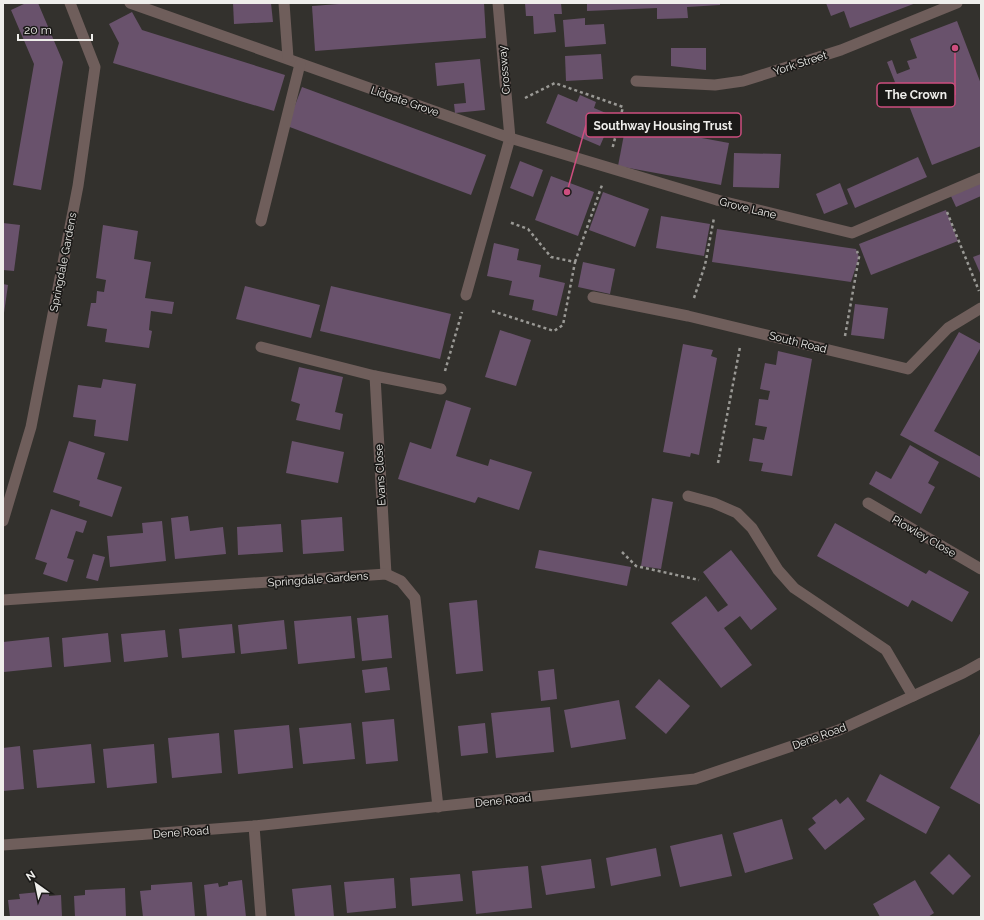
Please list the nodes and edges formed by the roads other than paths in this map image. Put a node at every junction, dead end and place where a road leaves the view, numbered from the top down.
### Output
1 (70, 3) edge
2 (130, 3) edge
3 (284, 3) edge
4 (498, 3) edge
5 (957, 3) edge
6 (288, 58) junction
7 (300, 64) junction
8 (636, 81) dead end
9 (510, 138) junction
10 (981, 178) edge
11 (261, 220) dead end
12 (466, 295) road end
13 (594, 297) dead end
14 (981, 308) edge
15 (261, 347) dead end
16 (375, 376) junction
17 (441, 389) road end
18 (688, 496) dead end
19 (868, 503) dead end
20 (3, 521) edge
21 (981, 569) edge
22 (386, 574) junction
23 (3, 600) edge
24 (981, 663) edge
25 (913, 696) junction
26 (438, 807) junction
27 (254, 826) junction
28 (3, 845) edge
29 (262, 917) edge

1 - 20 street, Springdale Gardens
2 - 6 street, Lidgate Grove
3 - 6 street
4 - 9 street, Crossway
5 - 8 street, York Street
6 - 7 street, Lidgate Grove
7 - 9 street, Lidgate Grove
7 - 11 street
9 - 10 street, Grove Lane
9 - 12 street
13 - 14 street, South Road
15 - 16 street
16 - 17 street
16 - 22 street, Evans Close
18 - 25 street
19 - 21 street, Plowley Close
22 - 23 street, Springdale Gardens
22 - 26 street
24 - 25 street, Dene Road
25 - 26 street, Dene Road
26 - 27 street, Dene Road
27 - 28 street, Dene Road
27 - 29 street

